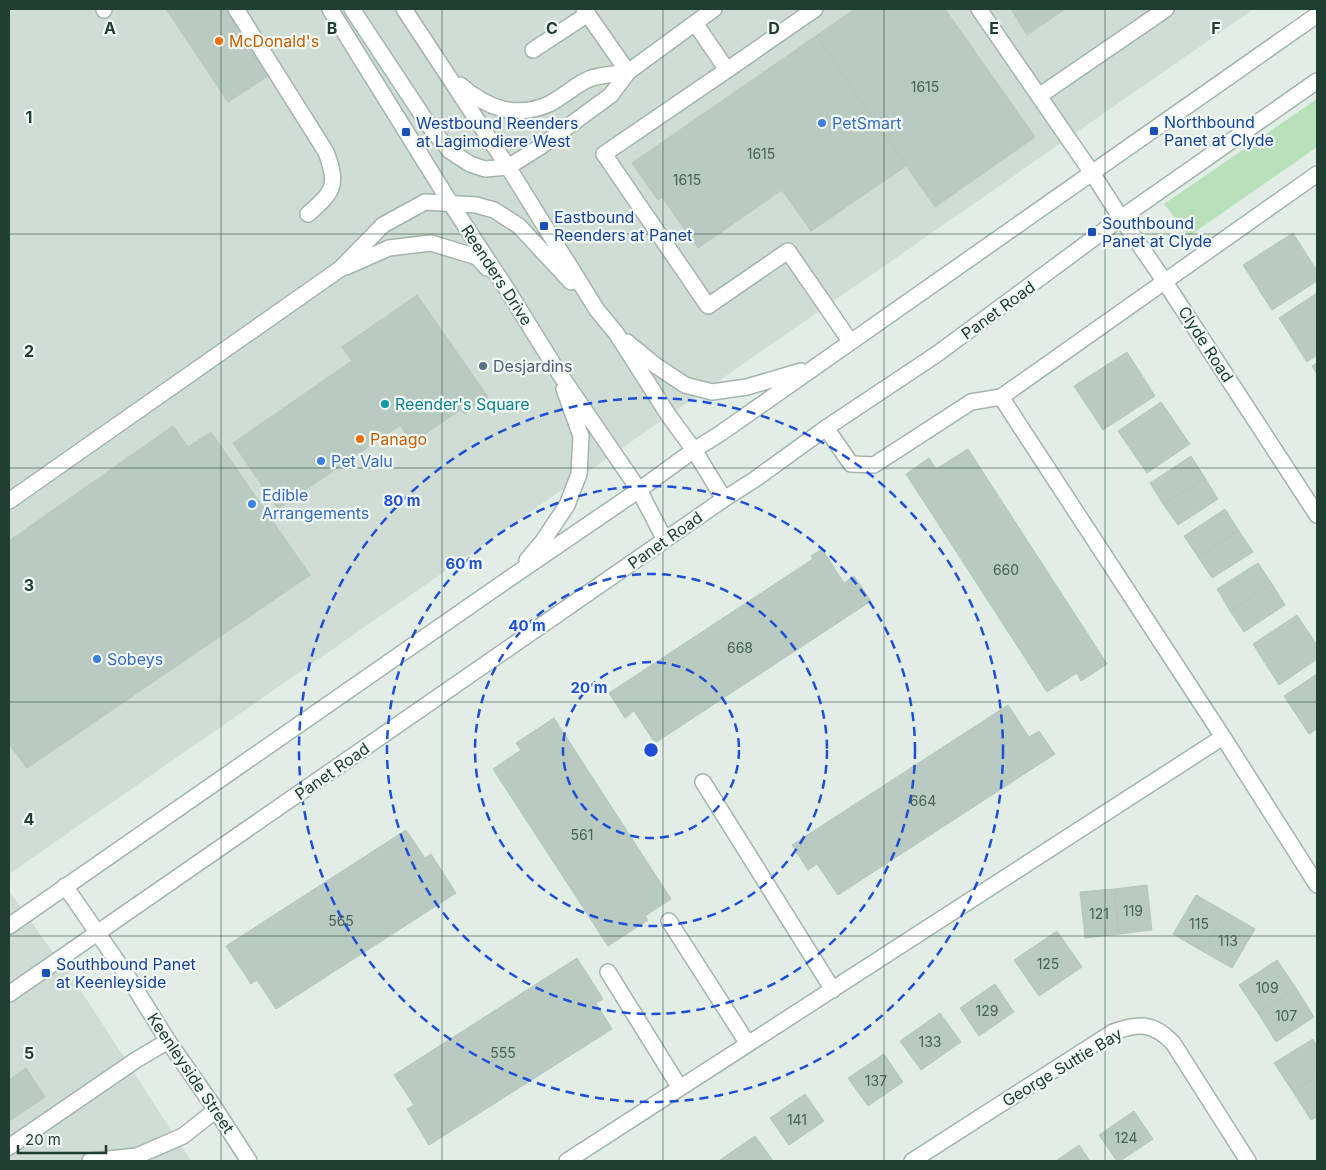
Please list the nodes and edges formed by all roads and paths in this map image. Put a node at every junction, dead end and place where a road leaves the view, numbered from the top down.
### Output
1 (236, 9) edge
2 (330, 9) edge
3 (352, 9) edge
4 (404, 9) edge
5 (714, 9) edge
6 (815, 9) edge
7 (978, 9) edge
8 (1166, 9) edge
9 (586, 11) edge
10 (1317, 15) edge
11 (694, 24) junction
12 (533, 50) dead end
13 (727, 70) junction
14 (628, 72) junction
15 (449, 76) junction
16 (1317, 81) edge
17 (1039, 96) junction
18 (508, 168) junction
19 (1092, 173) junction
20 (1317, 174) edge
21 (451, 204) junction
22 (308, 214) dead end
23 (1121, 218) junction
24 (340, 269) junction
25 (1165, 282) junction
26 (508, 291) junction
27 (597, 310) junction
28 (616, 333) junction
29 (850, 341) junction
30 (556, 367) junction
31 (814, 367) junction
32 (1001, 397) junction
33 (826, 428) junction
34 (694, 450) junction
35 (639, 490) junction
36 (724, 499) junction
37 (9, 500) edge
38 (1317, 515) edge
39 (665, 540) junction
40 (513, 576) junction
41 (1223, 737) junction
42 (703, 782) dead end
43 (1317, 885) edge
44 (66, 886) junction
45 (669, 921) dead end
46 (9, 926) edge
47 (97, 933) junction
48 (608, 972) dead end
49 (832, 990) junction
50 (9, 994) edge
51 (168, 1041) junction
52 (748, 1044) junction
53 (680, 1088) junction
54 (216, 1110) junction
55 (9, 1147) edge
56 (139, 1159) edge
57 (90, 1161) edge
58 (248, 1161) edge
59 (567, 1161) edge
60 (912, 1161) edge
61 (1248, 1161) edge

1 - 22 street
2 - 21 street, Reenders Drive
3 - 18 street
4 - 15 street
5 - 11 street
6 - 13 street
7 - 17 street, Clyde Road
8 - 17 street
9 - 12 street
9 - 14 street
10 - 19 street
11 - 13 street
11 - 14 street
13 - 29 street
14 - 15 street
14 - 18 street
15 - 18 street
16 - 23 street, Panet Road
17 - 19 street, Clyde Road
18 - 27 street
19 - 23 street, Clyde Road
19 - 29 street
20 - 25 street
21 - 24 street
21 - 26 street, Reenders Drive
21 - 27 street
23 - 25 street, Clyde Road
23 - 33 street, Panet Road
24 - 26 street
24 - 37 street
25 - 32 street
25 - 38 street, Clyde Road
26 - 30 street, Reenders Drive
27 - 28 street
28 - 31 street
28 - 34 street
29 - 31 street
30 - 35 street, Reenders Drive
30 - 40 street
31 - 34 street
32 - 33 street
32 - 41 street
33 - 36 street, Panet Road
34 - 35 street
34 - 36 street
35 - 39 street, Reenders Drive
35 - 40 street
36 - 39 street, Panet Road
39 - 47 street, Panet Road
40 - 44 street
41 - 43 street
41 - 49 street
42 - 49 street
44 - 46 street
44 - 47 street, Keenleyside Street
45 - 52 street
47 - 50 street, Panet Road
47 - 51 street, Keenleyside Street
48 - 53 street
49 - 52 street
51 - 54 street, Keenleyside Street
51 - 55 street
52 - 53 street
53 - 59 street
54 - 56 street
54 - 58 street, Keenleyside Street
56 - 57 street
60 - 61 street, George Suttie Bay

